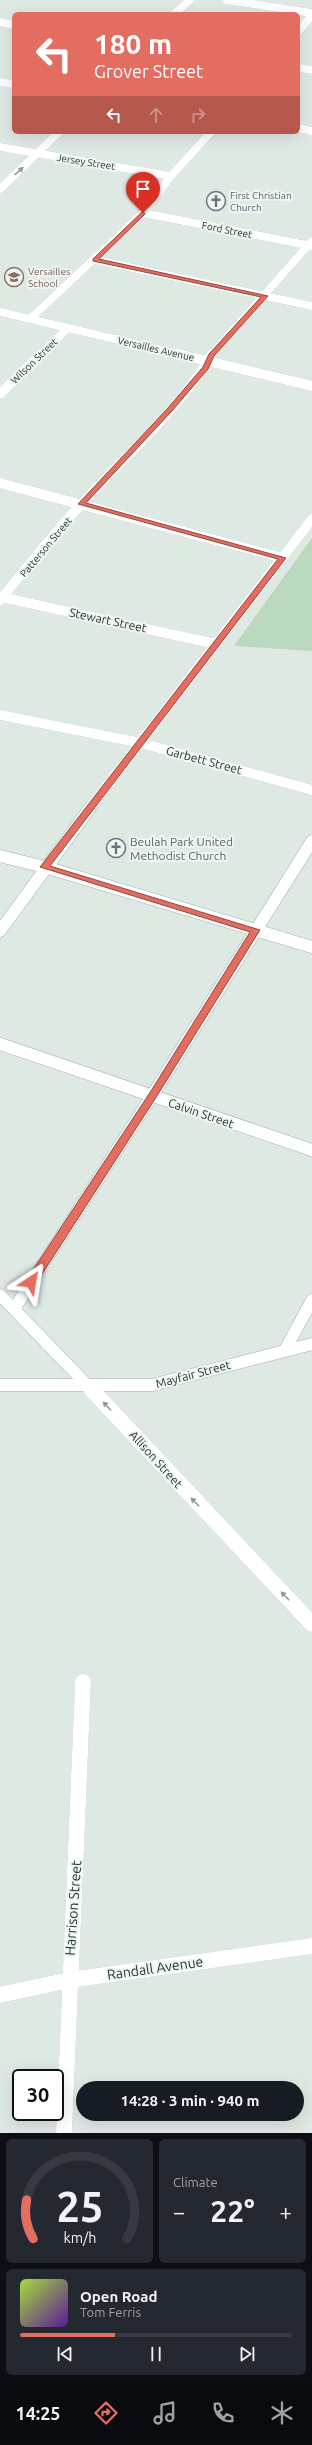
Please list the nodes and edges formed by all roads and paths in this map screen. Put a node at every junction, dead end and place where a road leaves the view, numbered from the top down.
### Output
1 (190, 0) edge
2 (227, 0) edge
3 (176, 12) edge
4 (300, 12) edge
5 (300, 12) edge
6 (312, 14) edge
7 (0, 22) edge
8 (12, 25) edge
9 (300, 29) edge
10 (300, 68) edge
11 (312, 70) edge
12 (0, 82) edge
13 (12, 84) edge
14 (300, 128) edge
15 (312, 131) edge
16 (57, 134) edge
17 (209, 134) edge
18 (0, 147) edge
19 (38, 154) junction
20 (171, 176) junction
21 (0, 189) edge
22 (143, 213) junction
23 (311, 244) edge
24 (95, 260) junction
25 (265, 296) junction
26 (312, 306) edge
27 (0, 312) edge
28 (30, 319) junction
29 (68, 328) junction
30 (209, 361) junction
31 (312, 386) edge
32 (0, 394) edge
33 (0, 483) edge
34 (81, 504) junction
35 (312, 519) edge
36 (283, 558) junction
37 (1, 598) edge
38 (216, 644) junction
39 (0, 715) edge
40 (142, 743) junction
41 (312, 790) edge
42 (312, 842) edge
43 (0, 856) edge
44 (45, 867) junction
45 (255, 930) junction
46 (0, 931) edge
47 (312, 947) edge
48 (0, 1044) edge
49 (152, 1096) junction
50 (312, 1150) edge
51 (0, 1295) edge
52 (312, 1300) edge
53 (14, 1309) junction
54 (312, 1344) edge
55 (285, 1350) junction
56 (0, 1385) edge
57 (89, 1386) junction
58 (312, 1624) edge
59 (83, 1682) dead end
60 (312, 1946) edge
61 (68, 1980) junction
62 (0, 1995) edge
63 (64, 2133) edge

1 - 3 street
2 - 5 street
4 - 6 street
6 - 9 street
7 - 8 street
10 - 11 street
12 - 13 street
14 - 15 street
16 - 19 street
17 - 20 street
18 - 19 street, Jersey Street
19 - 20 street, Jersey Street
21 -> 19 street
20 - 22 street
22 - 23 street, Ford Street
22 - 24 street
23 - 25 street, Patterson Street
24 - 25 street
24 - 28 street
25 - 26 street
25 - 30 street, Patterson Street
27 - 28 street, Versailles Avenue
28 - 29 street, Versailles Avenue
29 - 30 street, Versailles Avenue
29 - 32 street, Wilson Street
30 - 31 street, Versailles Avenue
30 - 34 street, Patterson Street
33 - 34 street
34 - 36 street
34 - 37 street, Patterson Street
35 - 36 street
36 - 38 street
37 - 38 street, Stewart Street
38 - 40 street
39 - 40 street, Garbett Street
40 - 41 street, Garbett Street
40 - 44 street
42 - 45 street
43 - 44 street
44 - 45 street
44 - 46 street
45 - 47 street
45 - 49 street
48 - 49 street, Calvin Street
49 - 50 street, Calvin Street
49 - 53 street
51 - 53 street, Allison Street
52 - 55 street
53 - 57 street, Allison Street
54 - 55 street, Mayfair Street
55 - 57 street, Mayfair Street
56 - 57 street, Mayfair Street
58 -> 57 street, Allison Street
59 - 61 street, Harrison Street
60 - 61 street, Randall Avenue
61 - 62 street, Randall Avenue
61 - 63 street, Harrison Street

